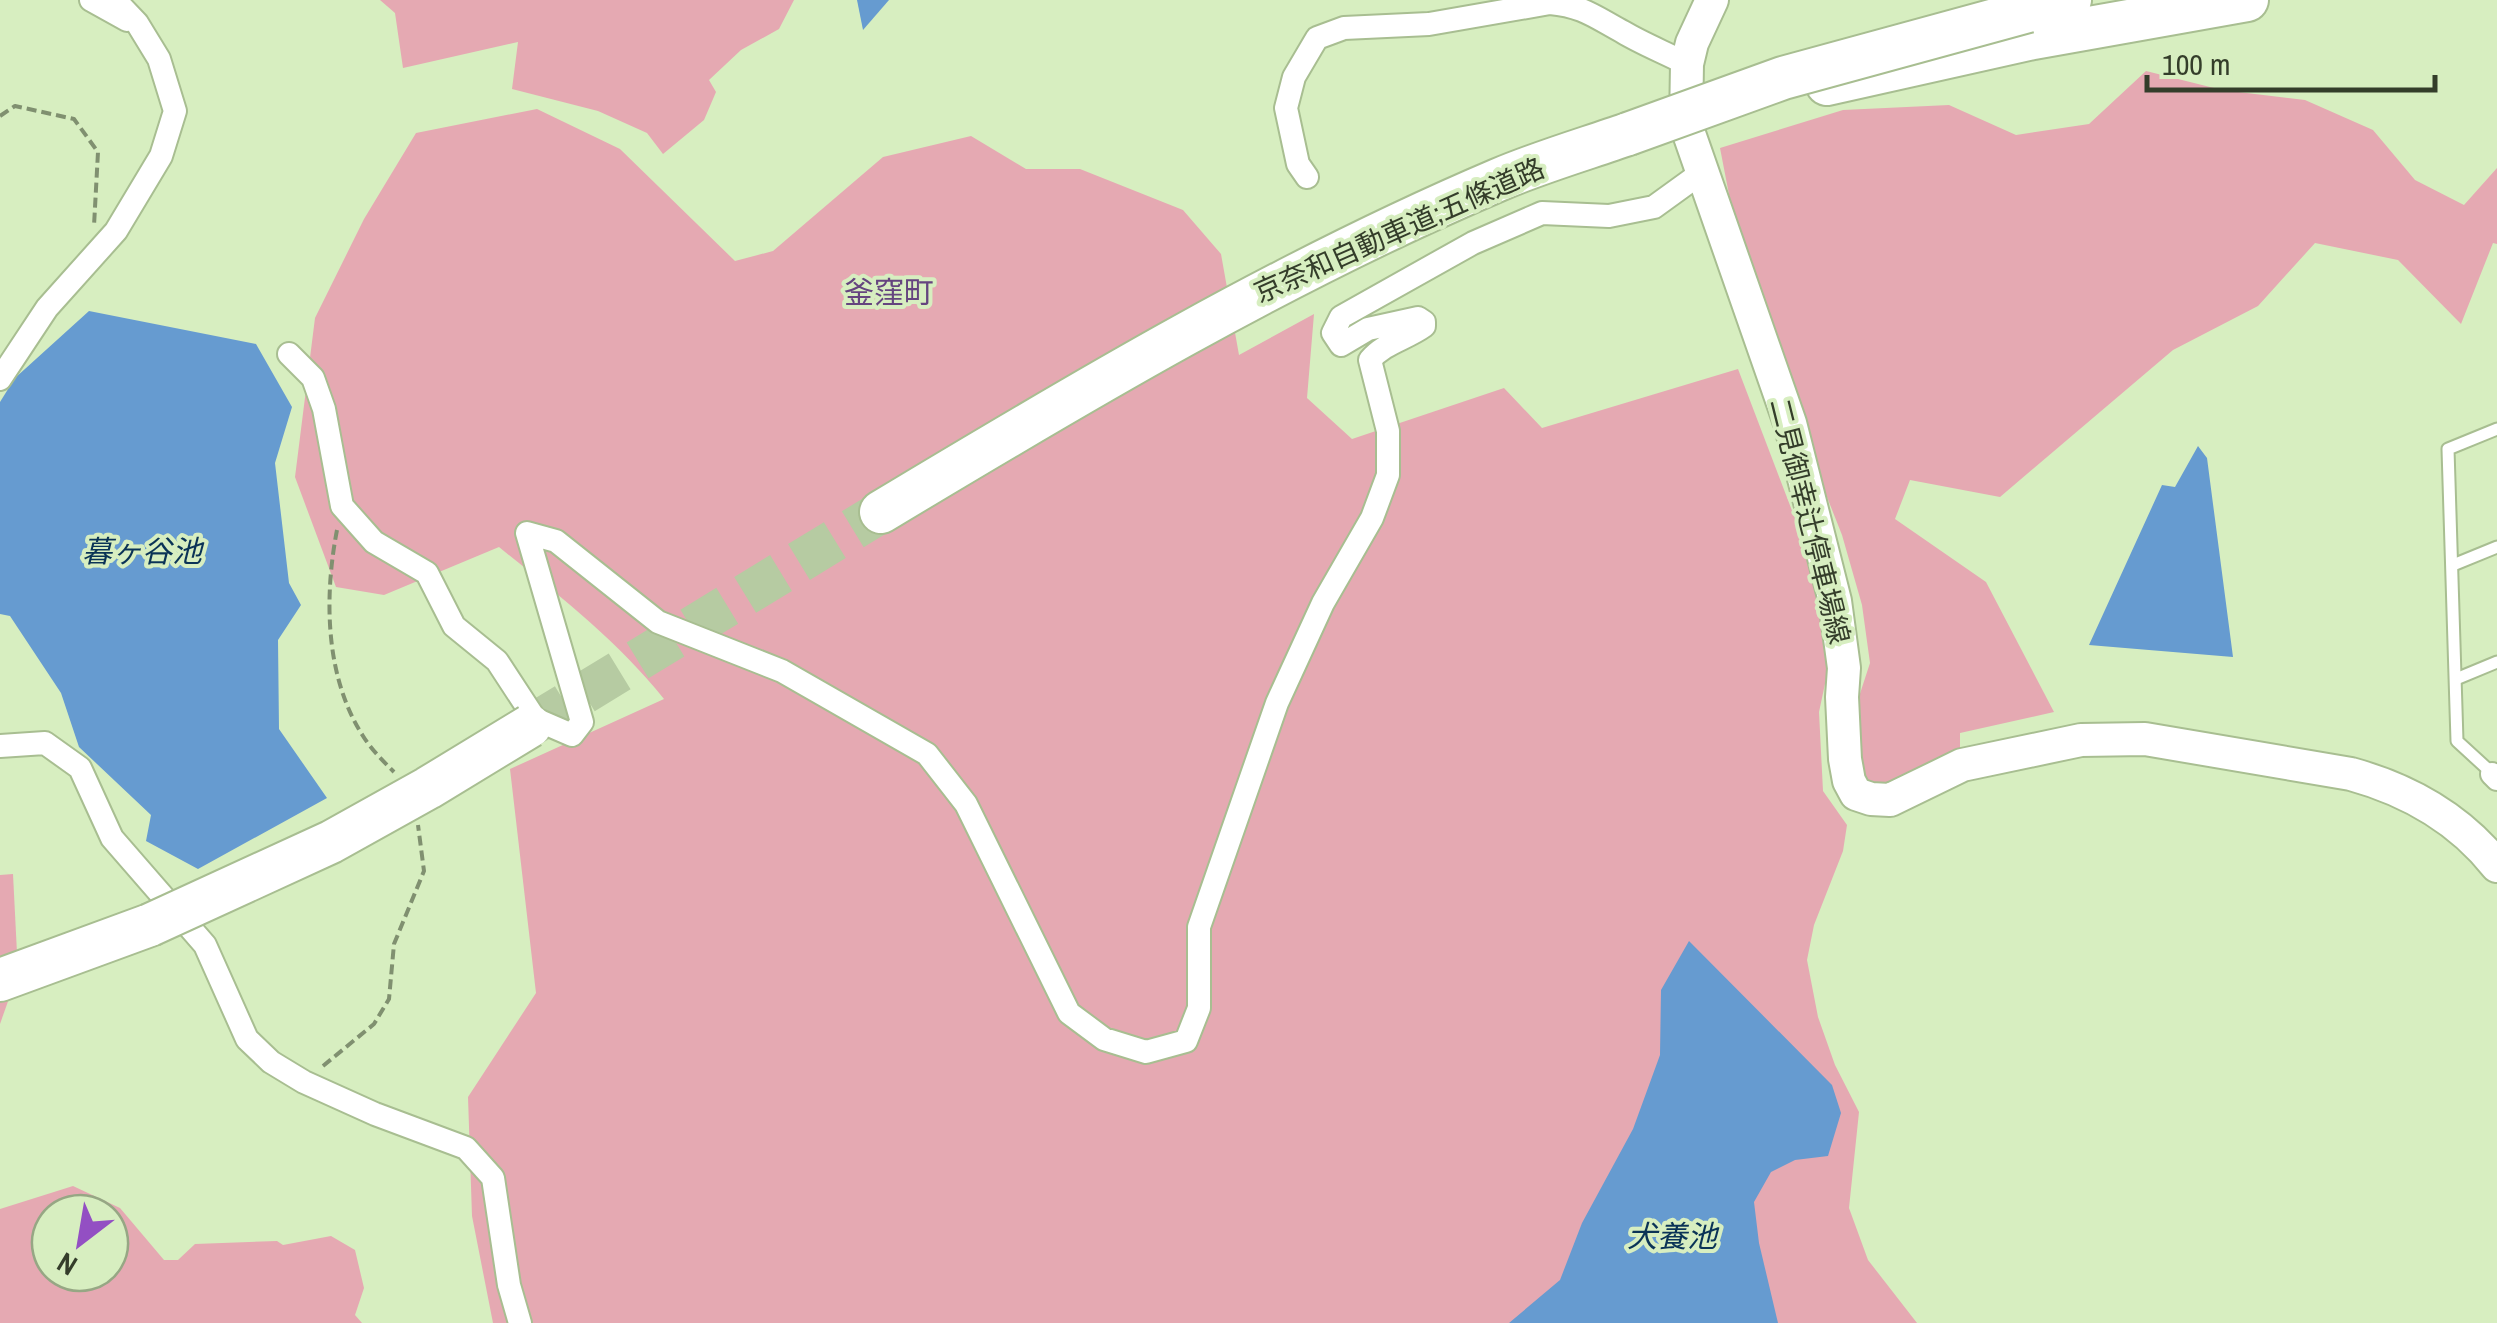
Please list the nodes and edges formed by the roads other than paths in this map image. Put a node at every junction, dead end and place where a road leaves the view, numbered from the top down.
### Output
1 (91, 0) edge
2 (115, 0) edge
3 (1712, 0) edge
4 (1968, 0) edge
5 (2070, 0) edge
6 (2247, 0) edge
7 (2030, 24) junction
8 (139, 26) junction
9 (1687, 64) junction
10 (1644, 128) junction
11 (1700, 173) junction
12 (1306, 177) dead end
13 (289, 354) dead end
14 (0, 380) edge
15 (2497, 429) edge
16 (882, 512) tunnel mouth
17 (2497, 547) edge
18 (2453, 566) junction
19 (2497, 662) edge
20 (2456, 679) junction
21 (530, 726) tunnel mouth
22 (0, 746) edge
23 (2495, 775) edge
24 (2497, 866) edge
25 (0, 980) edge
26 (520, 1323) edge

1 - 8 street
2 - 8 street
3 - 9 main road, 二見御幸辻停車場線
4 - 10 highway, bridge
5 - 7 highway, 京奈和自動車道;五條道路
6 - 7 highway
7 - 10 highway, 京奈和自動車道;五條道路, bridge
8 - 14 street
9 - 11 main road, 二見御幸辻停車場線
9 - 12 street
10 - 16 highway, 京奈和自動車道;五條道路
11 - 13 street
11 - 24 main road, 二見御幸辻停車場線
15 - 18 lane
17 - 18 lane
18 - 20 lane
19 - 20 lane
20 - 23 lane
21 - 25 highway, bridge
22 - 26 street

